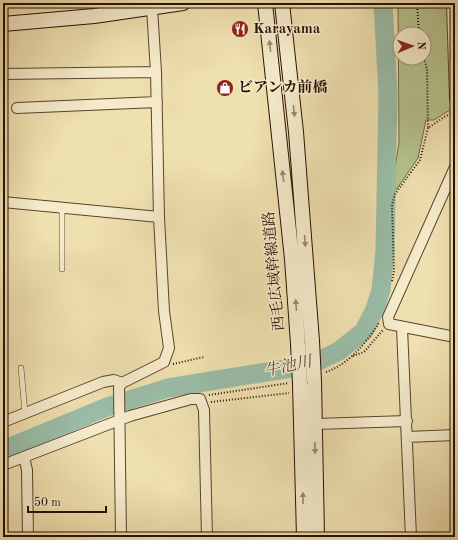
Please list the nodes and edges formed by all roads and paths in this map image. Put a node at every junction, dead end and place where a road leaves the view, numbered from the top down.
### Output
1 (182, 3) edge
2 (265, 3) edge
3 (282, 3) edge
4 (417, 3) edge
5 (452, 3) edge
6 (160, 6) edge
7 (3, 24) edge
8 (418, 26) edge
9 (426, 66) edge
10 (156, 72) junction
11 (3, 74) edge
12 (455, 98) edge
13 (157, 102) junction
14 (17, 108) dead end
15 (455, 112) edge
16 (428, 128) junction
17 (455, 167) edge
18 (3, 202) edge
19 (62, 208) junction
20 (159, 217) junction
21 (62, 269) dead end
22 (392, 283) dead end
23 (382, 317) dead end
24 (402, 328) junction
25 (390, 331) dead end
26 (455, 337) edge
27 (305, 342) junction
28 (352, 356) junction
29 (204, 357) dead end
30 (164, 362) junction
31 (22, 368) dead end
32 (317, 377) junction
33 (296, 386) junction
34 (120, 387) junction
35 (201, 401) junction
36 (25, 413) junction
37 (119, 418) junction
38 (407, 421) junction
39 (3, 422) edge
40 (315, 424) junction
41 (455, 435) edge
42 (407, 437) junction
43 (24, 457) junction
44 (3, 466) edge
45 (28, 537) edge
46 (121, 537) edge
47 (207, 537) edge
48 (304, 537) edge
49 (317, 537) edge
50 (411, 537) edge

1 - 6 main road
27 -> 2 main road, 西毛広域幹線道路
3 -> 27 main road, 西毛広域幹線道路
4 - 8 path
5 - 12 street
6 - 7 main road
6 - 10 street
9 - 16 path
10 - 11 street
10 - 13 street
13 - 14 street
13 - 20 street
15 - 16 path
16 - 22 path
17 - 24 street
18 - 19 street
19 - 20 street
19 - 21 lane
20 - 30 street
23 - 28 path
24 - 26 street
24 - 38 street
25 - 28 path
27 - 32 main road, 西毛広域幹線道路, bridge
27 - 33 main road, 西毛広域幹線道路, bridge
28 - 32 path
29 - 30 path
30 - 34 street
31 - 36 lane
32 - 40 main road, 西毛広域幹線道路
33 - 35 path
33 - 35 path
48 -> 33 main road, 西毛広域幹線道路
34 - 36 street
34 - 37 street
35 - 37 street
35 - 47 street
36 - 39 street
37 - 43 street
37 - 46 street
38 - 40 street
38 - 42 street
40 -> 49 main road, 西毛広域幹線道路
41 - 42 street
42 - 50 street
43 - 44 street
43 - 45 street

